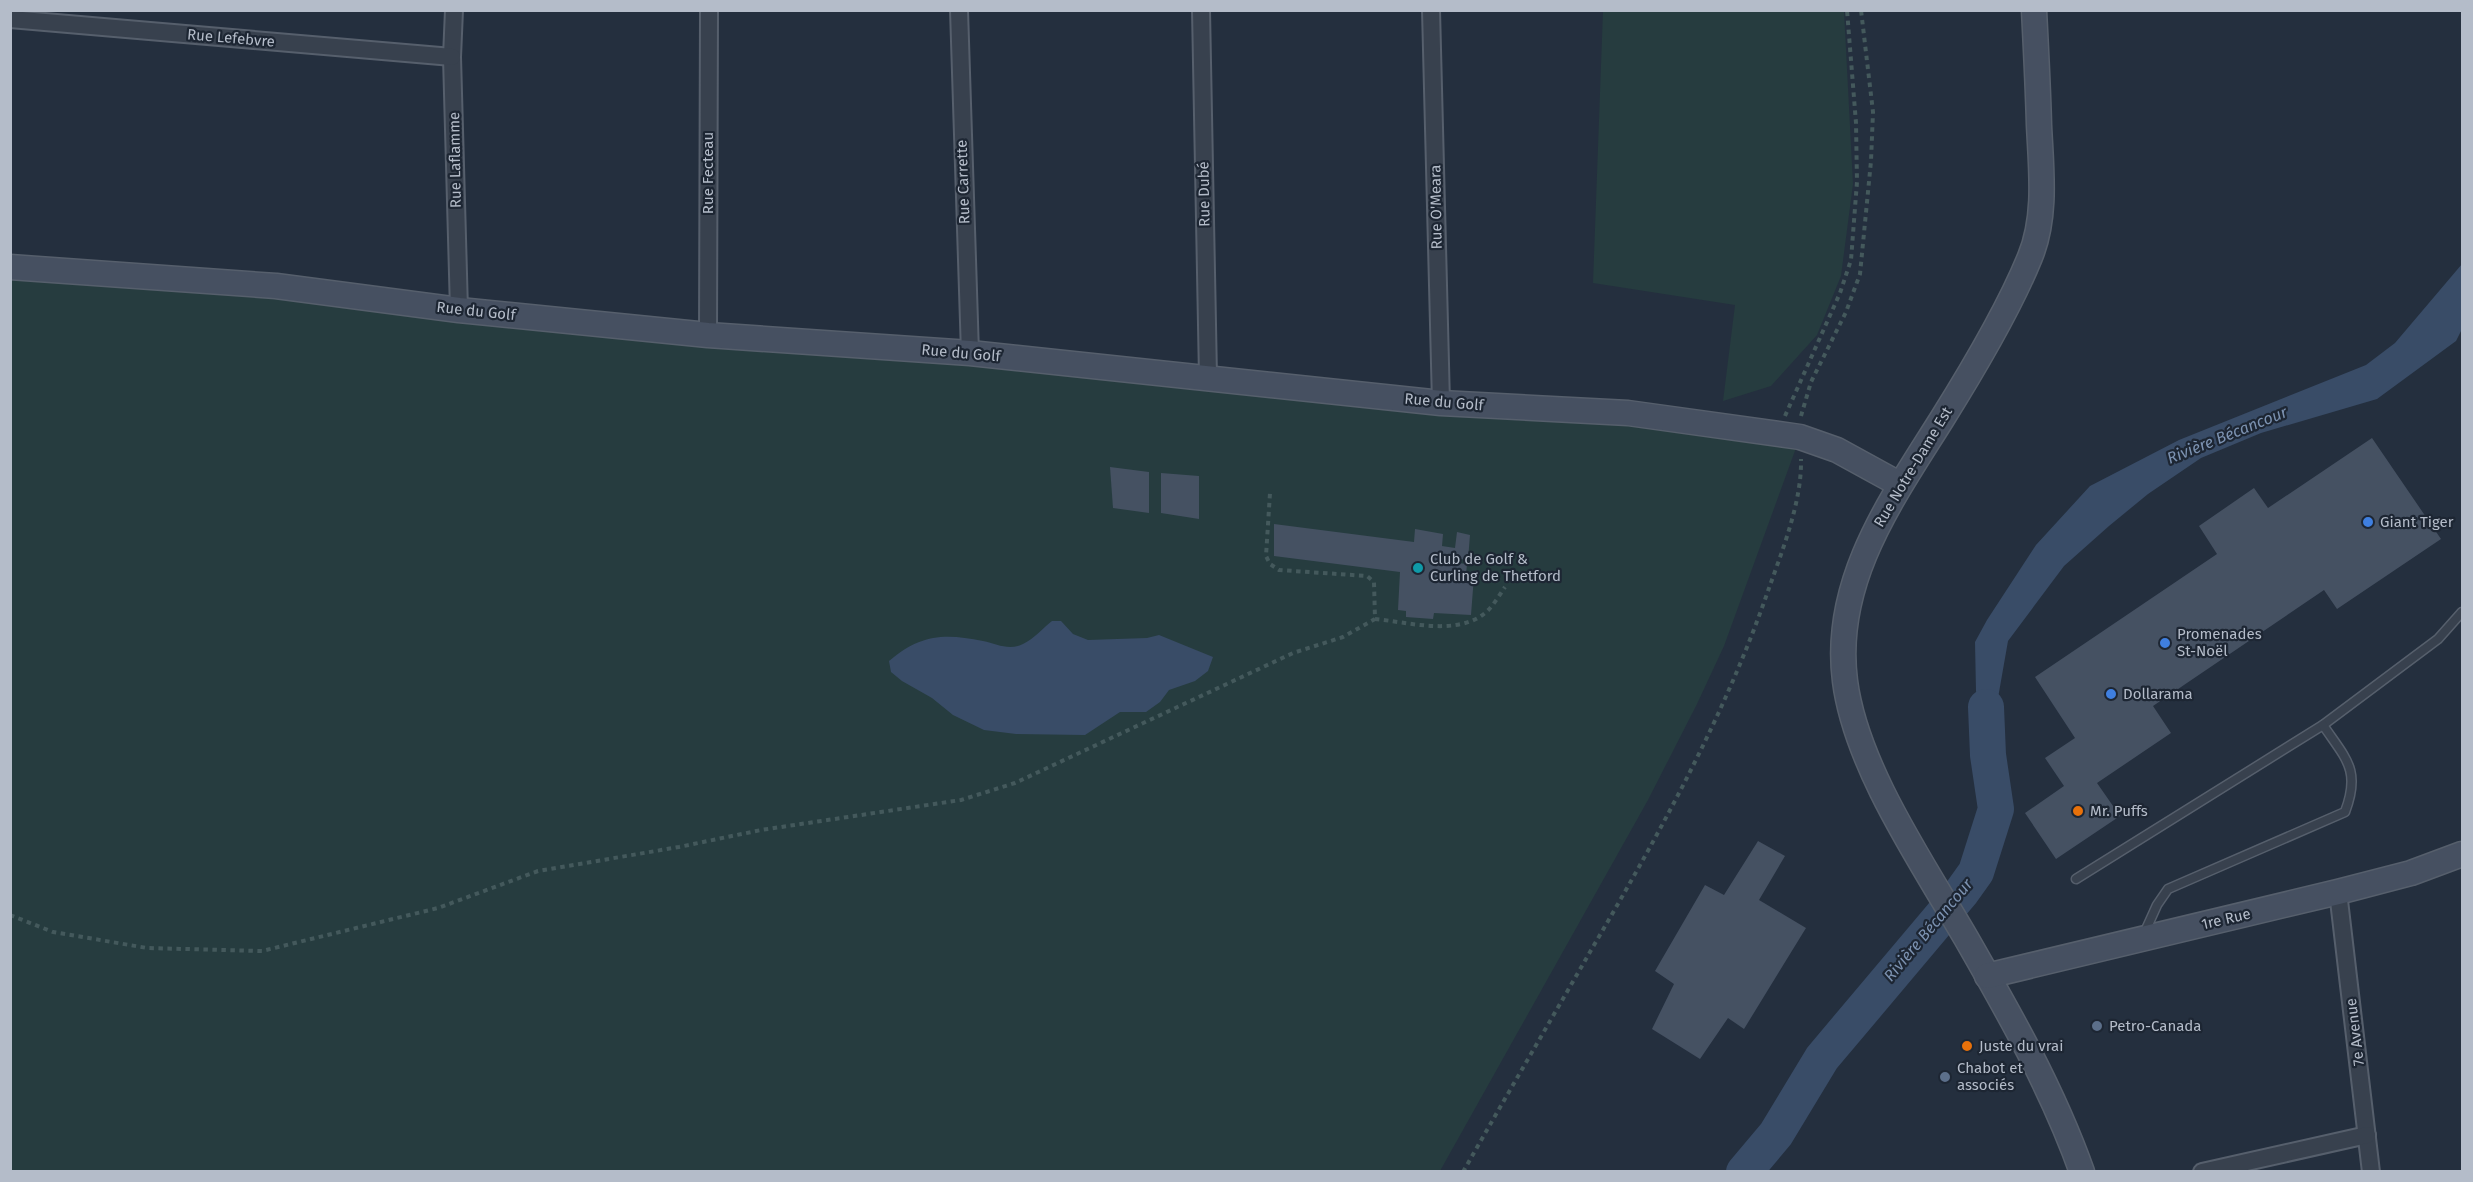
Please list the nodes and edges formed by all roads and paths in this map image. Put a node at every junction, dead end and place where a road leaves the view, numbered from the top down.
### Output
1 (454, 10) edge
2 (709, 10) edge
3 (959, 10) edge
4 (1201, 10) edge
5 (1431, 10) edge
6 (1847, 10) edge
7 (1861, 10) edge
8 (2034, 10) edge
9 (10, 19) edge
10 (452, 57) junction
11 (10, 267) edge
12 (459, 310) junction
13 (708, 335) junction
14 (970, 352) junction
15 (1208, 377) junction
16 (1441, 403) junction
17 (1789, 435) junction
18 (1899, 484) junction
19 (1270, 493) dead end
20 (1505, 587) dead end
21 (2463, 612) edge
22 (1375, 619) junction
23 (2323, 725) junction
24 (2463, 854) edge
25 (2076, 879) dead end
26 (2338, 892) junction
27 (10, 915) edge
28 (2142, 939) junction
29 (1987, 976) junction
30 (2367, 1135) junction
31 (1463, 1172) edge
32 (2082, 1172) edge
33 (2202, 1172) edge
34 (2371, 1172) edge

1 - 10 street, Rue Laflamme
2 - 13 street, Rue Fecteau
3 - 14 street, Rue Carrette
4 - 15 street, Rue Dubé
5 - 16 street, Rue O'Meara
6 - 17 path
7 - 17 path
8 - 18 street, Rue Notre-Dame Est
9 - 10 street, Rue Lefebvre
10 - 12 street, Rue Laflamme
11 - 12 street, Rue du Golf
12 - 13 street, Rue du Golf
13 - 14 street, Rue du Golf
14 - 15 street, Rue du Golf
15 - 16 street, Rue du Golf
16 - 17 street, Rue du Golf
17 - 18 street, Rue du Golf
17 - 31 path
18 - 29 street, Rue Notre-Dame Est
19 - 22 path
20 - 22 path
21 - 23 lane
22 - 27 path
23 - 25 lane
23 - 28 lane
24 - 26 street, 1re Rue
26 - 28 street, 1re Rue
26 - 30 street, 7e Avenue
28 - 29 street, 1re Rue
29 - 32 street, Rue Notre-Dame Est
30 - 33 street
30 - 34 street, 7e Avenue

